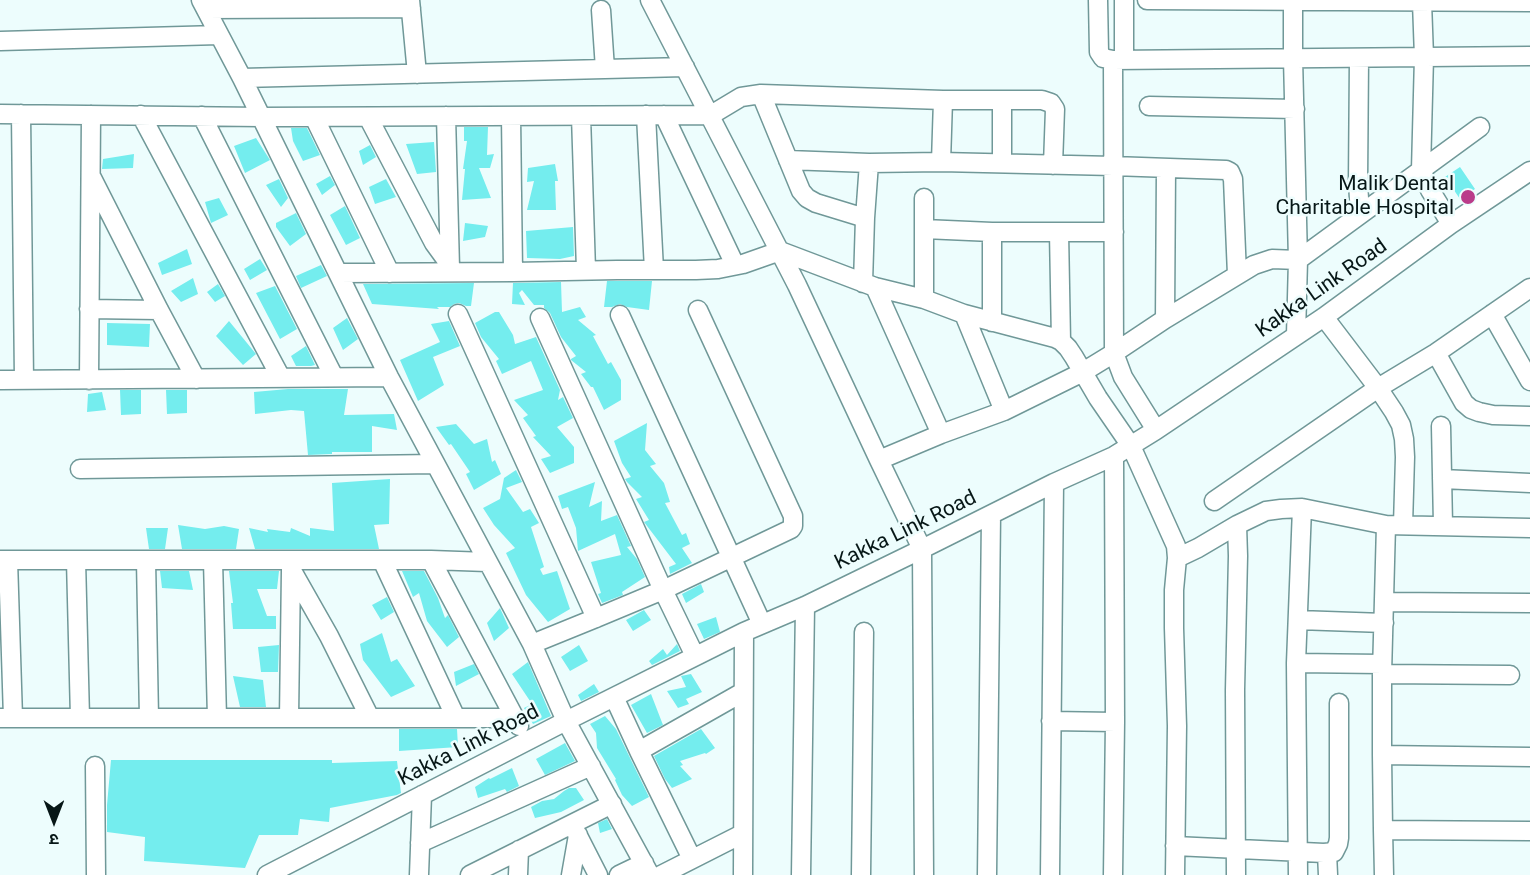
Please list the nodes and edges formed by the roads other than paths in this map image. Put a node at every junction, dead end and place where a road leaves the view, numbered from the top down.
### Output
1 (650, 0) edge
2 (1098, 0) edge
3 (1124, 0) edge
4 (1147, 0) edge
5 (1190, 0) edge
6 (1242, 0) edge
7 (1293, 2) junction
8 (1422, 2) junction
9 (1530, 2) edge
10 (204, 4) edge
11 (335, 4) edge
12 (410, 4) edge
13 (601, 10) dead end
14 (219, 35) junction
15 (0, 41) edge
16 (1530, 56) edge
17 (1424, 57) junction
18 (1293, 58) junction
19 (1359, 58) junction
20 (1119, 59) junction
21 (685, 67) junction
22 (605, 69) junction
23 (417, 74) junction
24 (242, 78) junction
25 (761, 94) junction
26 (943, 100) junction
27 (1002, 101) junction
28 (1149, 106) dead end
29 (1295, 109) junction
30 (0, 114) edge
31 (21, 114) junction
32 (91, 115) junction
33 (711, 115) junction
34 (141, 116) junction
35 (202, 116) junction
36 (446, 116) junction
37 (512, 116) junction
38 (581, 116) junction
39 (655, 116) junction
40 (261, 117) junction
41 (314, 117) junction
42 (368, 117) junction
43 (1480, 127) dead end
44 (788, 160) junction
45 (941, 162) junction
46 (869, 163) junction
47 (1002, 163) junction
48 (1053, 165) junction
49 (1113, 166) junction
50 (1166, 169) junction
51 (1421, 170) junction
52 (1530, 171) edge
53 (90, 173) junction
54 (924, 198) dead end
55 (1360, 214) junction
56 (865, 218) junction
57 (1451, 224) junction
58 (924, 230) junction
59 (992, 232) junction
60 (1059, 232) junction
61 (1114, 232) junction
62 (780, 251) junction
63 (1298, 260) junction
64 (735, 265) junction
65 (450, 269) junction
66 (586, 270) junction
67 (654, 270) junction
68 (513, 272) junction
69 (338, 273) junction
70 (390, 273) junction
71 (1237, 275) junction
72 (869, 285) junction
73 (1530, 288) edge
74 (924, 300) junction
75 (89, 309) junction
76 (159, 310) junction
77 (698, 310) dead end
78 (458, 314) dead end
79 (964, 314) junction
80 (1492, 314) junction
81 (620, 315) dead end
82 (1324, 317) junction
83 (540, 318) dead end
84 (1165, 319) junction
85 (992, 322) junction
86 (1296, 335) junction
87 (1061, 341) junction
88 (1114, 353) junction
89 (1436, 353) junction
90 (1083, 372) junction
91 (334, 377) junction
92 (390, 377) junction
93 (281, 378) junction
94 (196, 379) junction
95 (0, 380) edge
96 (24, 380) junction
97 (89, 380) junction
98 (1530, 381) edge
99 (1378, 388) junction
100 (1005, 411) junction
101 (1530, 416) edge
102 (1441, 426) dead end
103 (1156, 430) junction
104 (941, 434) junction
105 (1131, 446) junction
106 (1114, 456) junction
107 (879, 460) junction
108 (435, 464) junction
109 (80, 469) dead end
110 (1442, 479) junction
111 (1054, 483) junction
112 (1530, 483) edge
113 (1214, 501) dead end
114 (1302, 508) junction
115 (991, 515) junction
116 (1237, 525) junction
117 (1394, 525) junction
118 (1443, 525) junction
119 (1530, 528) edge
120 (922, 549) junction
121 (731, 558) junction
122 (1177, 558) junction
123 (4, 560) edge
124 (76, 560) junction
125 (146, 560) junction
126 (213, 560) junction
127 (382, 560) junction
128 (431, 560) junction
129 (487, 562) junction
130 (291, 564) junction
131 (663, 590) junction
132 (1384, 602) junction
133 (1530, 603) edge
134 (805, 606) junction
135 (597, 618) junction
136 (1298, 620) junction
137 (1384, 623) junction
138 (762, 624) junction
139 (744, 632) junction
140 (864, 632) dead end
141 (532, 644) junction
142 (695, 656) junction
143 (1296, 663) junction
144 (1382, 669) junction
145 (1510, 675) dead end
146 (743, 692) junction
147 (614, 697) junction
148 (1339, 702) dead end
149 (7, 718) edge
150 (80, 718) junction
151 (149, 718) junction
152 (217, 718) junction
153 (289, 718) junction
154 (370, 718) junction
155 (456, 718) junction
156 (515, 718) junction
157 (566, 721) junction
158 (1051, 721) junction
159 (1115, 722) junction
160 (526, 741) junction
161 (639, 751) junction
162 (1382, 755) junction
163 (1530, 757) edge
164 (95, 766) dead end
165 (591, 766) junction
166 (422, 795) junction
167 (612, 804) junction
168 (575, 829) junction
169 (1383, 830) junction
170 (1530, 831) edge
171 (742, 834) junction
172 (420, 843) junction
173 (1175, 846) junction
174 (1236, 849) junction
175 (519, 850) junction
176 (1299, 851) junction
177 (1328, 853) junction
178 (692, 859) junction
179 (647, 869) edge
180 (96, 875) edge
181 (267, 875) edge
182 (419, 875) edge
183 (470, 875) edge
184 (518, 875) edge
185 (571, 875) edge
186 (598, 875) edge
187 (619, 875) edge
188 (661, 875) edge
189 (742, 875) edge
190 (801, 875) edge
191 (861, 875) edge
192 (924, 875) edge
193 (987, 875) edge
194 (1050, 875) edge
195 (1113, 875) edge
196 (1175, 875) edge
197 (1236, 875) edge
198 (1298, 875) edge
199 (1328, 875) edge
200 (1384, 875) edge

1 - 21 street
2 - 20 street
3 - 20 street
4 - 5 street
5 - 6 street
6 - 7 street
7 - 8 street
7 - 18 street
8 - 9 street
8 - 17 street
10 - 11 street
10 - 14 street
11 - 12 street
12 - 23 street
13 - 22 street
14 - 15 street
14 - 24 street
16 - 17 street
17 - 19 street
17 - 51 street
18 - 19 street
18 - 20 street
18 - 29 street
19 - 55 street
20 - 49 street
21 - 22 street
21 - 33 street
22 - 23 street
23 - 24 street
24 - 40 street
25 - 26 street
25 - 33 street
25 - 44 street
26 - 27 street
26 - 45 street
27 - 47 street
27 - 48 street
28 - 29 street
29 - 63 street
30 - 31 street
31 - 32 street
31 - 96 street
32 - 34 street
32 - 53 street
33 - 39 street
33 - 62 street
34 - 35 street
34 - 93 street
35 - 40 street
35 - 91 street
36 - 37 street
36 - 42 street
36 - 65 street
37 - 38 street
37 - 68 street
38 - 39 street
38 - 66 street
39 - 64 street
39 - 67 street
40 - 41 street
40 - 69 street
41 - 42 street
41 - 70 street
42 - 65 street
43 - 51 street
44 - 46 street
44 - 56 street
45 - 46 street
45 - 47 street
46 - 56 street
47 - 48 street
48 - 49 street
49 - 50 street
49 - 61 street
50 - 71 street
50 - 84 street
51 - 55 street
51 - 57 street
52 - 57 street, Kakka Link Road
53 - 75 street
53 - 76 street
54 - 58 street
55 - 63 street
56 - 72 street
57 - 82 street, Kakka Link Road
58 - 59 street
58 - 74 street
59 - 60 street
59 - 85 street
60 - 61 street
60 - 87 street
61 - 88 street
62 - 64 street
62 - 72 street
62 - 107 street
63 - 71 street
63 - 86 street
64 - 67 street
65 - 68 street
65 - 70 street
66 - 67 street
66 - 68 street
69 - 70 street
69 - 92 street
71 - 84 street
72 - 74 street
72 - 104 street
73 - 80 street
74 - 79 street
75 - 76 street
75 - 97 street
76 - 94 street
77 - 121 street
78 - 135 street
79 - 85 street
79 - 100 street
80 - 89 street
80 - 98 street
81 - 121 street
82 - 86 street, Kakka Link Road
82 - 99 street
83 - 131 street
84 - 88 street
85 - 87 street
86 - 103 street, Kakka Link Road
87 - 90 street
88 - 90 street
88 - 103 street
89 - 99 street
89 - 101 street
90 - 100 street
90 - 105 street
91 - 92 street
91 - 93 street
92 - 108 street
93 - 94 street
94 - 97 street
95 - 96 street
96 - 97 street
99 - 113 street
99 - 117 street
100 - 104 street
102 - 110 street
103 - 105 street, Kakka Link Road
104 - 107 street
105 - 106 street, Kakka Link Road
105 - 122 street
106 - 111 street, Kakka Link Road
106 - 159 street
107 - 120 street
108 - 109 street
108 - 129 street
110 - 112 street
110 - 118 street
111 - 115 street, Kakka Link Road
111 - 158 street
114 - 116 street
114 - 117 street
114 - 136 street
115 - 120 street, Kakka Link Road
115 - 193 street
116 - 122 street
116 - 174 street
117 - 118 street
117 - 132 street
118 - 119 street
120 - 134 street, Kakka Link Road
120 - 192 street
121 - 131 street
121 - 138 street
122 - 173 street
123 - 124 street
123 - 149 street
124 - 125 street
124 - 150 street
125 - 126 street
125 - 151 street
126 - 130 street
126 - 152 street
127 - 128 street
127 - 130 street
127 - 155 street
128 - 129 street
128 - 156 street
129 - 141 street
130 - 153 street
130 - 154 street
131 - 135 street
131 - 142 street
132 - 133 street
132 - 137 street
134 - 138 street, Kakka Link Road
134 - 190 street
135 - 141 street
136 - 137 street
136 - 143 street
137 - 144 street
138 - 139 street, Kakka Link Road
139 - 142 street, Kakka Link Road
139 - 146 street
140 - 191 street
141 - 157 street
142 - 147 street, Kakka Link Road
143 - 144 street
143 - 176 street
144 - 145 street
144 - 162 street
146 - 161 street
146 - 171 street
147 - 157 street, Kakka Link Road
147 - 161 street
148 - 177 street
149 - 150 street
150 - 151 street
151 - 152 street
152 - 153 street
153 - 154 street
154 - 155 street
155 - 156 street
156 - 160 street
157 - 160 street, Kakka Link Road
157 - 165 street
158 - 159 street
158 - 194 street
159 - 195 street
160 - 166 street, Kakka Link Road
161 - 178 street
162 - 163 street
162 - 169 street
164 - 180 street
165 - 167 street
165 - 172 street
166 - 172 street
166 - 181 street, Kakka Link Road
167 - 168 street
167 - 179 street
168 - 175 street
168 - 185 street
168 - 186 street
169 - 170 street
169 - 200 street
171 - 178 street
171 - 189 street
172 - 182 street
173 - 174 street
173 - 196 street
174 - 176 street
174 - 197 street
175 - 183 street
175 - 184 street
176 - 177 street
176 - 198 street
177 - 199 street
178 - 188 street
179 - 187 street

